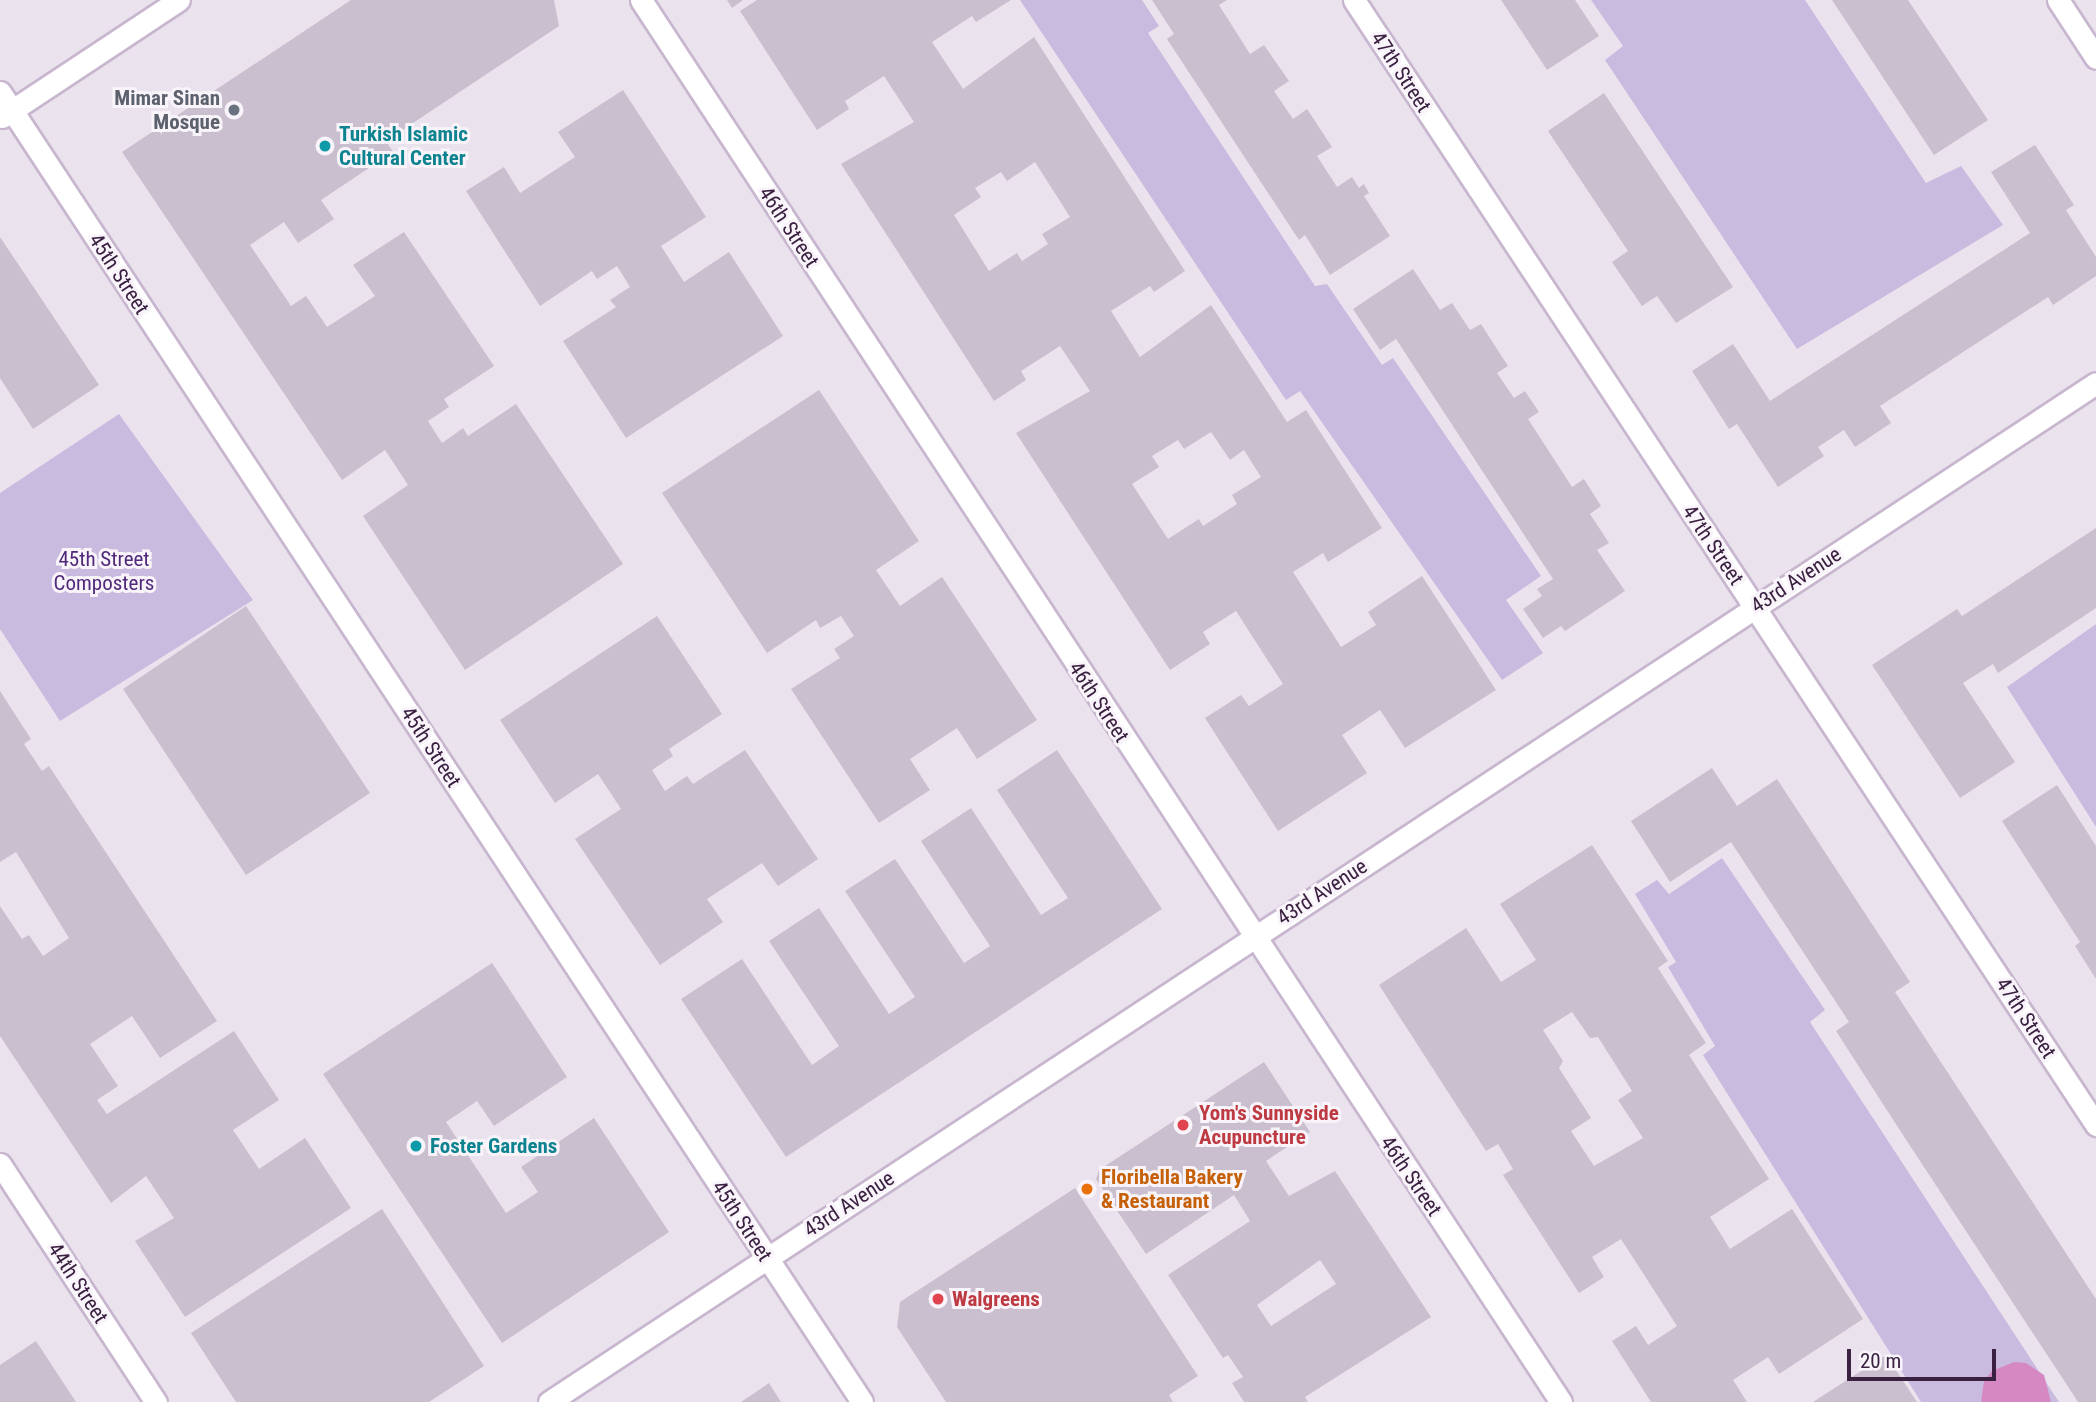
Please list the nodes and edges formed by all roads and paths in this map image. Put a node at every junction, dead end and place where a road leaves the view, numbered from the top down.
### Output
1 (179, 0) edge
2 (641, 0) edge
3 (1354, 0) edge
4 (2058, 0) edge
5 (2096, 58) edge
6 (4, 107) edge
7 (2096, 383) edge
8 (1755, 607) junction
9 (1253, 938) junction
10 (2096, 1125) edge
11 (0, 1164) edge
12 (767, 1258) junction
13 (156, 1402) edge
14 (549, 1402) edge
15 (862, 1402) edge
16 (1561, 1402) edge

1 - 6 street
2 - 9 street, 46th Street
3 - 8 street, 47th Street
4 - 5 street
6 - 12 street, 45th Street
7 - 8 street, 43rd Avenue
8 - 9 street, 43rd Avenue
8 - 10 street, 47th Street
9 - 12 street, 43rd Avenue
9 - 16 street, 46th Street
11 - 13 street, 44th Street
12 - 14 street, 43rd Avenue
12 - 15 street, 45th Street

